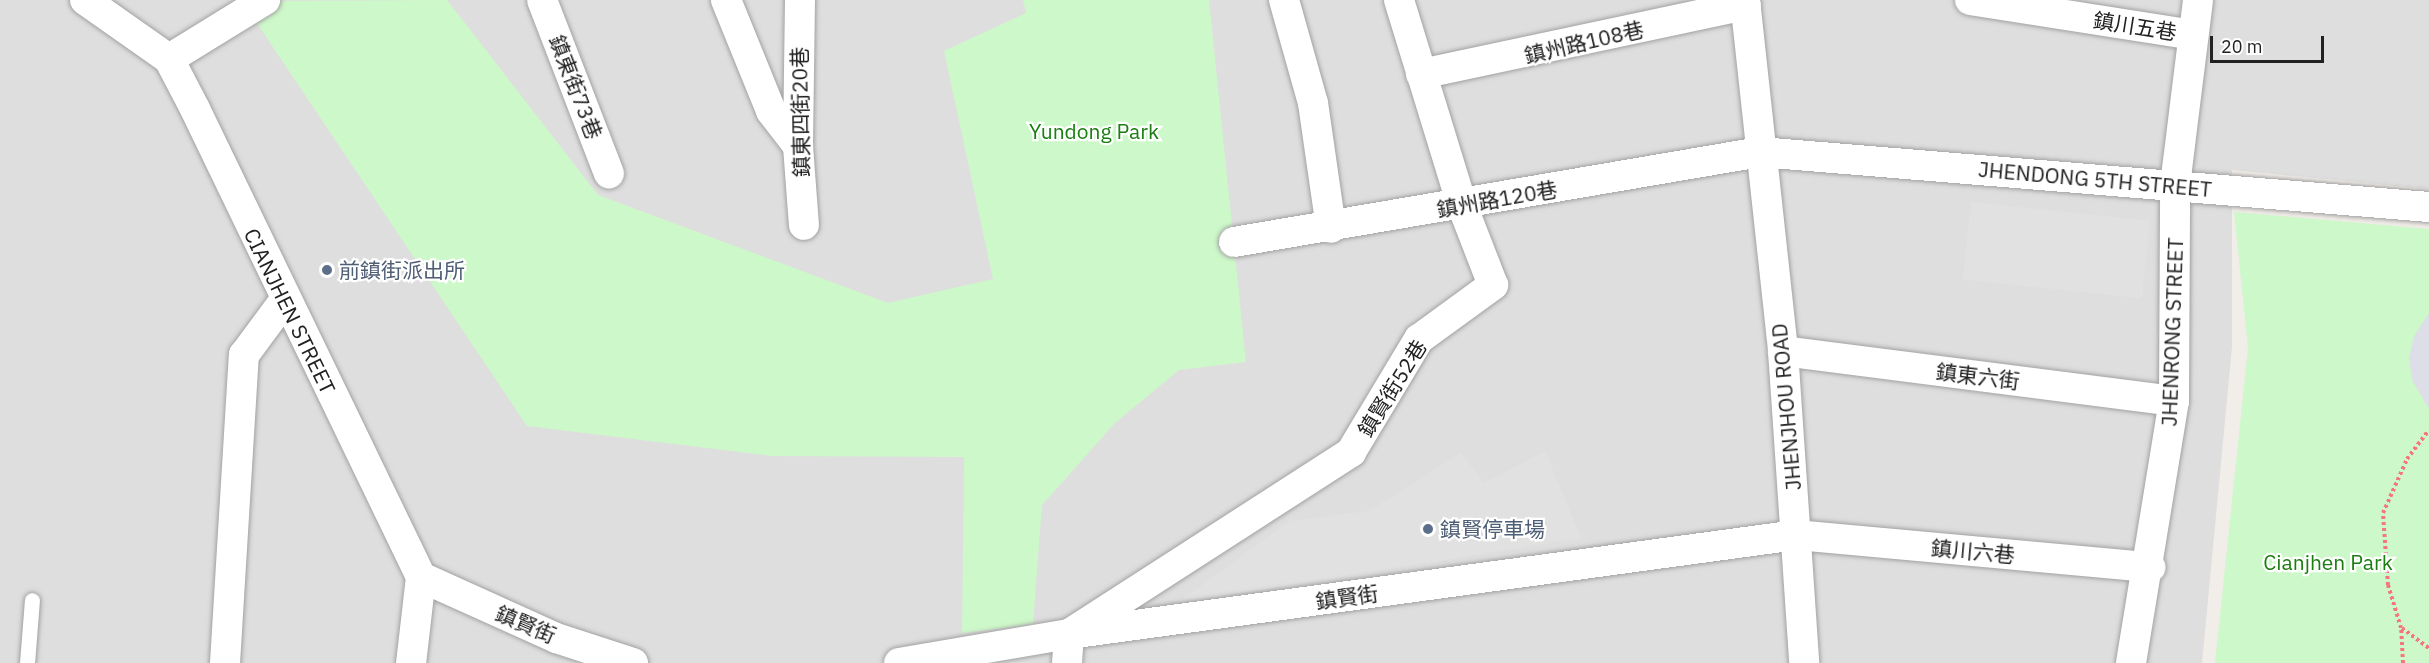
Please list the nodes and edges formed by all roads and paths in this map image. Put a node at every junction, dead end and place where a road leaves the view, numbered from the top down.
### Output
1 (265, 0) edge
2 (542, 0) edge
3 (726, 0) edge
4 (800, 0) edge
5 (1284, 0) edge
6 (1399, 0) edge
7 (1970, 0) edge
8 (2198, 0) edge
9 (94, 2) edge
10 (1745, 2) edge
11 (2193, 34) junction
12 (169, 59) junction
13 (1421, 74) junction
14 (798, 146) junction
15 (1760, 152) junction
16 (609, 174) dead end
17 (2175, 185) junction
18 (1462, 205) junction
19 (2429, 207) edge
20 (804, 225) dead end
21 (1331, 228) junction
22 (1234, 242) dead end
23 (284, 301) junction
24 (1783, 351) junction
25 (2174, 401) junction
26 (2429, 430) edge
27 (1796, 535) junction
28 (2151, 567) junction
29 (421, 577) junction
30 (32, 600) dead end
31 (2401, 628) junction
32 (2429, 648) edge
33 (1068, 649) edge
34 (27, 663) edge
35 (225, 663) edge
36 (411, 663) edge
37 (633, 663) edge
38 (899, 663) edge
39 (1804, 663) edge
40 (2131, 663) edge
41 (2403, 663) edge

1 - 12 street
2 - 16 street, 鎮東街73巷
3 - 14 street
4 - 14 street, 鎮東四街20巷
5 - 21 street
6 - 13 street, 鎮賢街52巷
7 - 11 street, 鎮川五巷
8 - 11 street, JHENRONG STREET
9 - 12 street, CIANJHEN STREET
10 - 13 street, 鎮州路108巷
10 - 15 street, JHENJHOU ROAD
11 - 17 street, JHENRONG STREET
12 - 23 street, CIANJHEN STREET
13 - 18 street, 鎮賢街52巷
14 - 20 street, 鎮東四街20巷
15 - 17 street, JHENDONG 5TH STREET
15 - 18 street, 鎮州路120巷
15 - 24 street, JHENJHOU ROAD
17 - 19 street, JHENDONG 5TH STREET
17 - 25 street, JHENRONG STREET
18 - 21 street, 鎮州路120巷
18 - 33 street, 鎮賢街52巷
21 - 22 street, 鎮州路120巷
23 - 29 street, CIANJHEN STREET
23 - 35 street
24 - 25 street, 鎮東六街
24 - 27 street, JHENJHOU ROAD
25 - 28 street, JHENRONG STREET
26 - 31 path
27 - 28 street, 鎮川六巷
27 - 33 street, 鎮賢街
27 - 39 street, JHENJHOU ROAD
28 - 40 street, JHENRONG STREET
29 - 36 street
29 - 37 street, 鎮賢街
30 - 34 lane
31 - 32 path
31 - 41 path
33 - 38 street, 鎮賢街

